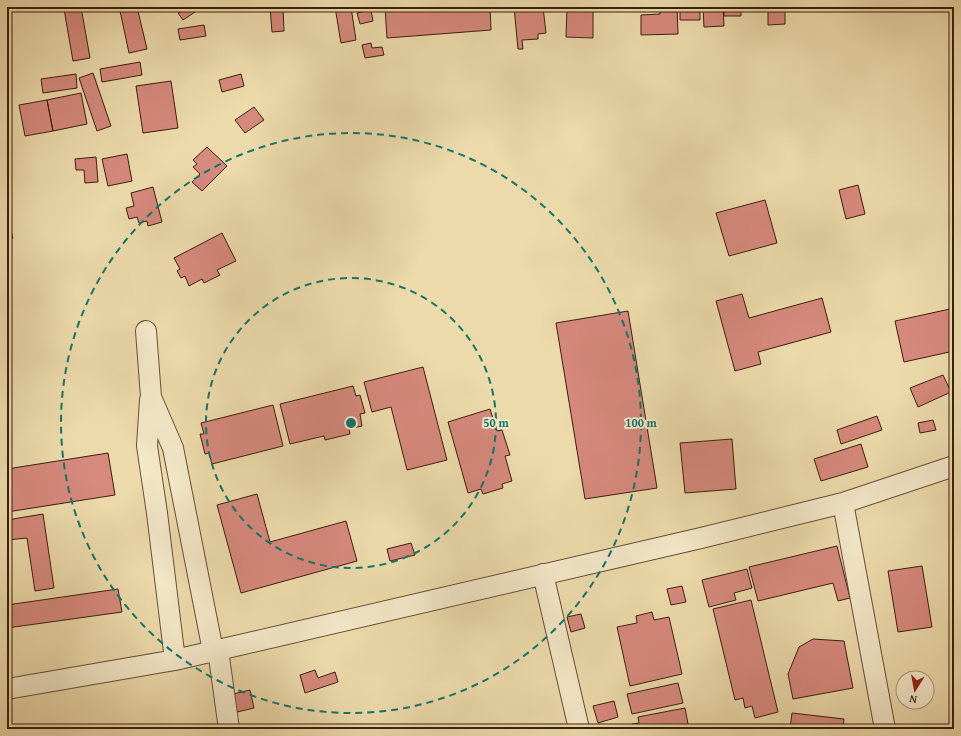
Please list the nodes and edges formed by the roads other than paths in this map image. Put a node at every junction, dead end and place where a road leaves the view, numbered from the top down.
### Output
1 (146, 330) dead end
2 (150, 397) junction
3 (954, 466) edge
4 (843, 503) junction
5 (543, 574) junction
6 (215, 651) junction
7 (175, 660) junction
8 (7, 689) edge
9 (229, 729) edge
10 (579, 729) edge
11 (885, 729) edge

1 - 2 street
2 - 6 street
2 - 7 street
3 - 4 street
4 - 5 street
4 - 11 street
5 - 6 street
5 - 10 street
6 - 7 street
6 - 9 street
7 - 8 street

